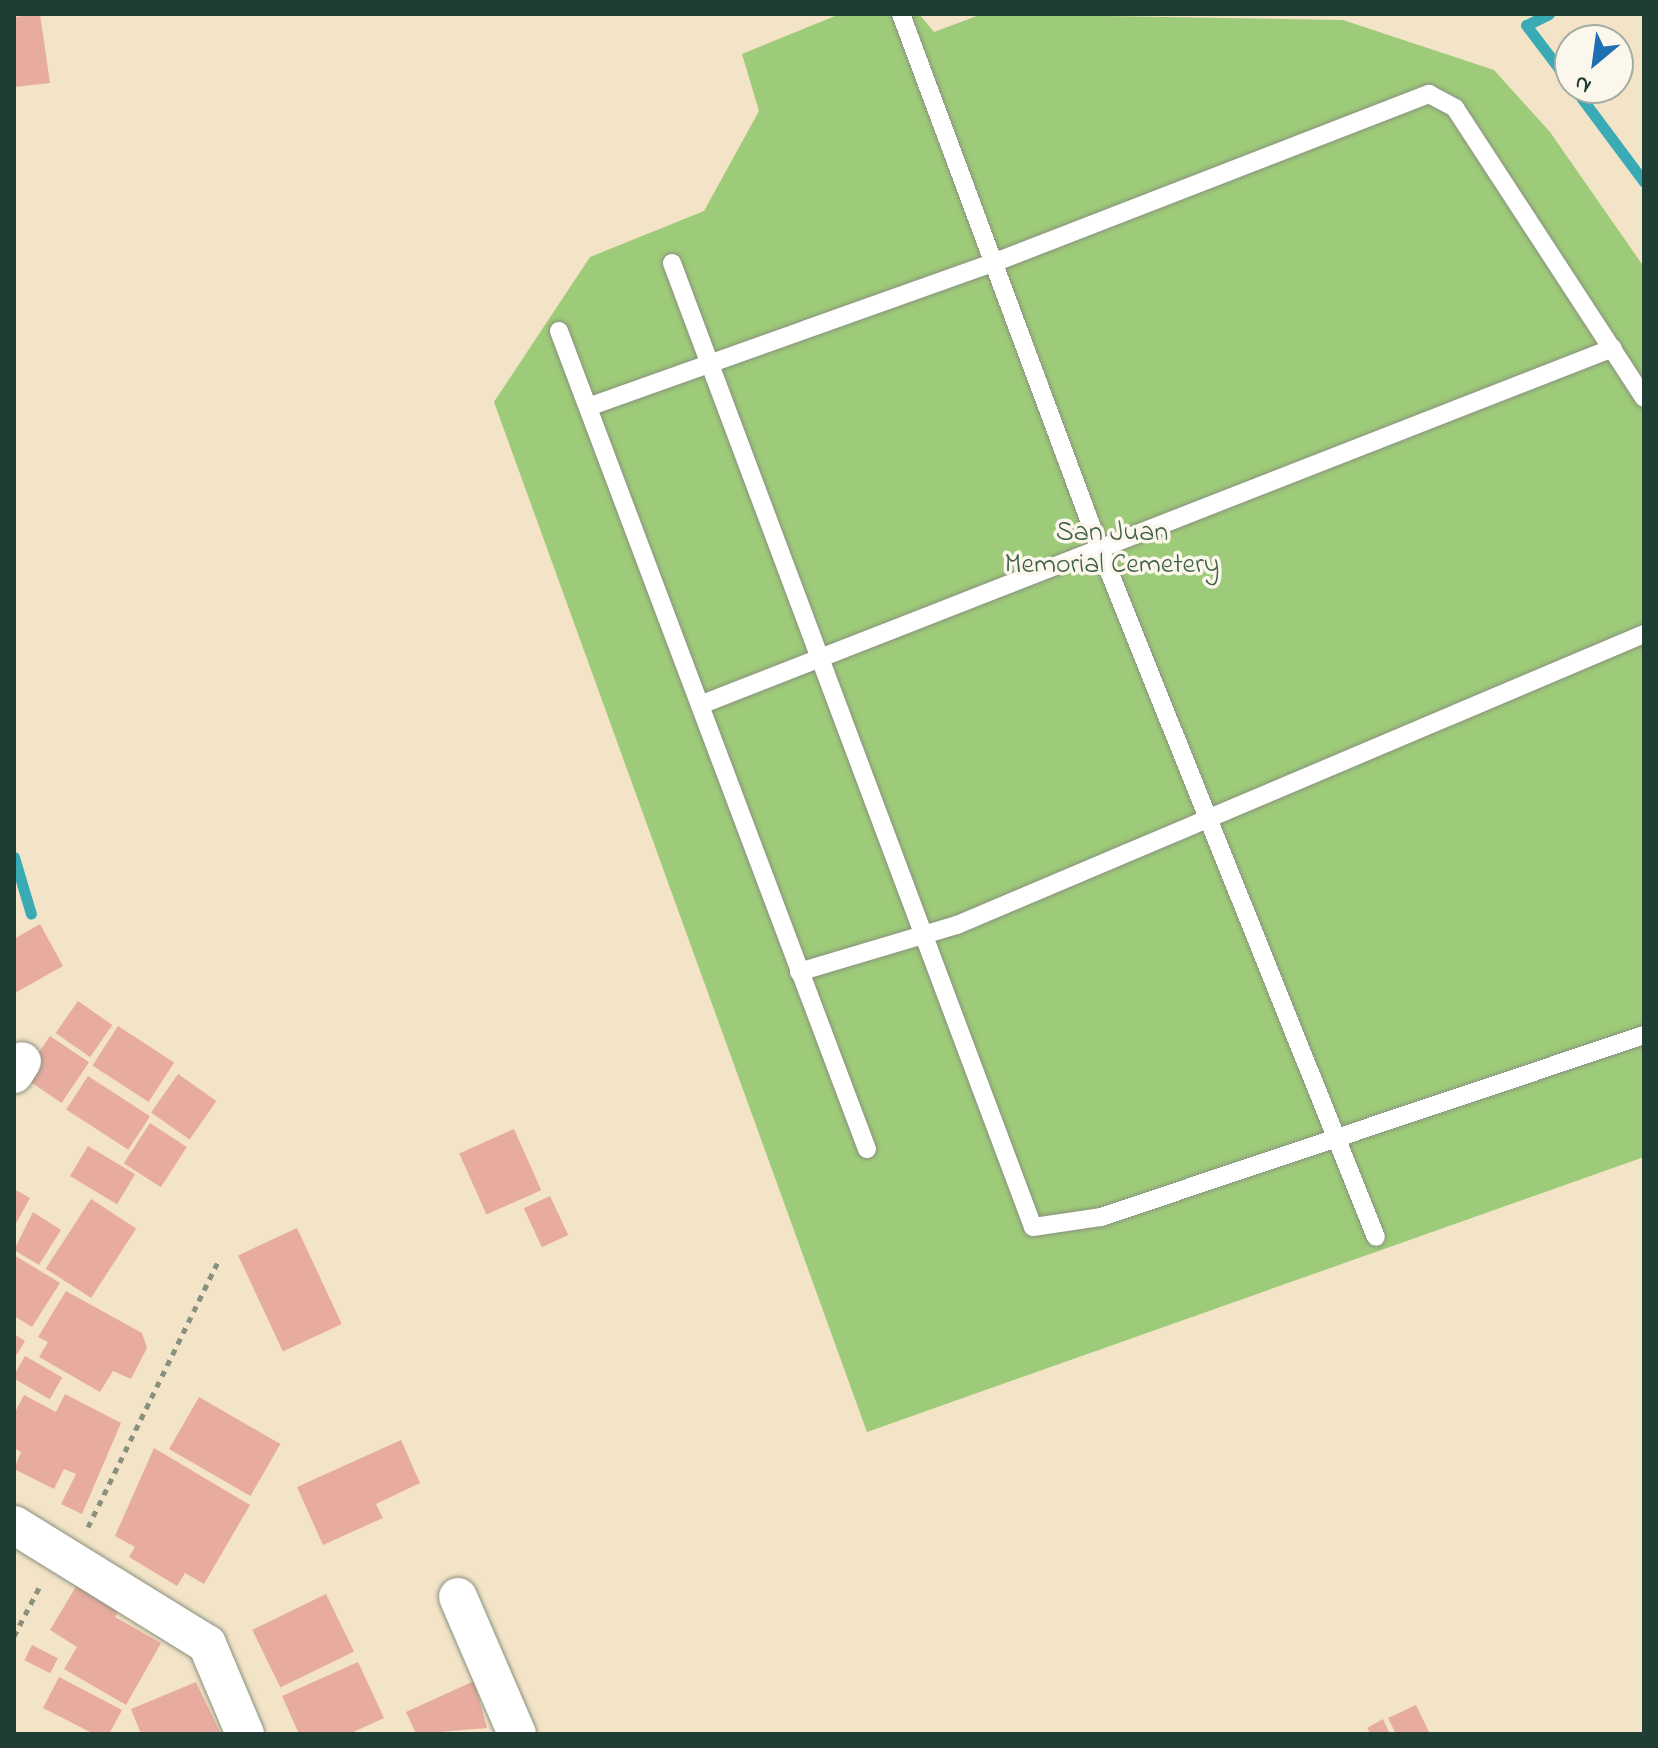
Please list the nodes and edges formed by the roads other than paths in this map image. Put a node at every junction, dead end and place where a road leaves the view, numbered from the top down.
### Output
1 (901, 14) edge
2 (672, 263) dead end
3 (993, 263) junction
4 (559, 331) dead end
5 (1613, 348) junction
6 (712, 367) junction
7 (1644, 398) edge
8 (588, 407) junction
9 (1100, 549) junction
10 (1644, 634) edge
11 (822, 658) junction
12 (700, 705) junction
13 (1209, 818) junction
14 (929, 936) junction
15 (799, 972) junction
16 (1644, 1035) edge
17 (1337, 1139) junction
18 (867, 1149) dead end
19 (1376, 1237) dead end
20 (14, 1525) edge
21 (458, 1597) dead end
22 (245, 1734) edge
23 (517, 1734) edge

1 - 3 lane
2 - 6 lane
3 - 5 lane
3 - 6 lane
3 - 9 lane
4 - 8 lane
5 - 7 lane
5 - 9 lane
6 - 8 lane
6 - 11 lane
8 - 12 lane
9 - 11 lane
9 - 13 lane
10 - 13 lane
11 - 12 lane
11 - 14 lane
12 - 15 lane
13 - 14 lane
13 - 17 lane
14 - 15 lane
14 - 17 lane
15 - 18 lane
16 - 17 lane
17 - 19 lane
20 - 22 street
21 - 23 street

